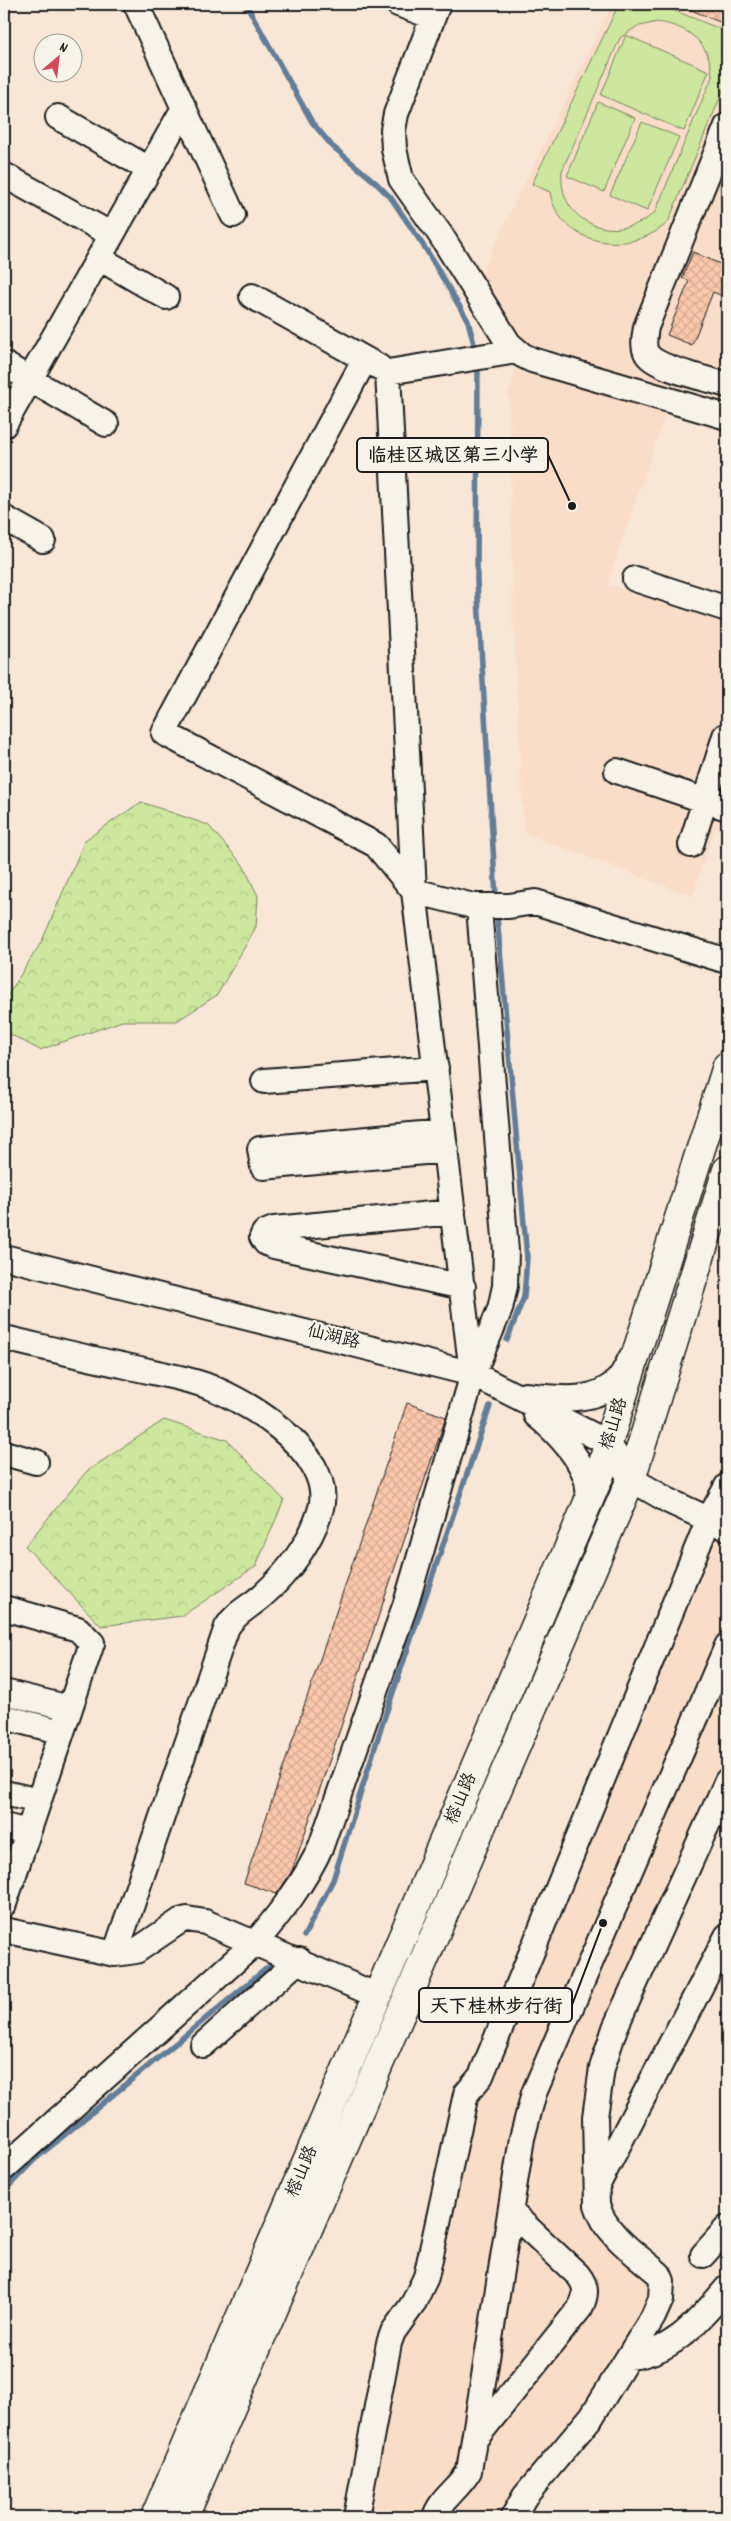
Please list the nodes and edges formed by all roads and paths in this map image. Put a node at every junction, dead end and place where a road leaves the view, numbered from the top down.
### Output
1 (136, 4) edge
2 (398, 4) edge
3 (435, 11) edge
4 (184, 108) junction
5 (58, 117) dead end
6 (727, 126) edge
7 (149, 169) junction
8 (4, 175) edge
9 (233, 215) dead end
10 (112, 235) junction
11 (99, 258) junction
12 (252, 296) dead end
13 (166, 297) dead end
14 (516, 351) junction
15 (365, 359) junction
16 (4, 364) edge
17 (388, 372) junction
18 (30, 379) junction
19 (727, 385) edge
20 (727, 417) edge
21 (4, 424) edge
22 (106, 424) dead end
23 (4, 518) edge
24 (43, 540) dead end
25 (635, 579) dead end
26 (727, 609) edge
27 (725, 736) dead end
28 (617, 771) dead end
29 (705, 800) junction
30 (727, 808) edge
31 (690, 845) dead end
32 (414, 890) junction
33 (479, 907) junction
34 (727, 961) edge
35 (727, 1066) edge
36 (436, 1068) junction
37 (264, 1081) dead end
38 (444, 1141) junction
39 (727, 1170) edge
40 (453, 1212) junction
41 (4, 1257) edge
42 (462, 1287) junction
43 (4, 1338) edge
44 (640, 1343) junction
45 (472, 1374) junction
46 (509, 1393) junction
47 (643, 1442) junction
48 (608, 1443) junction
49 (4, 1453) edge
50 (36, 1462) dead end
51 (631, 1479) junction
52 (727, 1486) edge
53 (658, 1495) junction
54 (619, 1506) junction
55 (586, 1509) junction
56 (718, 1524) edge
57 (4, 1608) edge
58 (727, 1646) edge
59 (4, 1692) edge
60 (70, 1708) junction
61 (4, 1717) edge
62 (62, 1732) junction
63 (727, 1781) edge
64 (4, 1793) edge
65 (38, 1801) junction
66 (718, 1823) edge
67 (4, 1826) edge
68 (28, 1832) junction
69 (4, 1904) edge
70 (4, 1930) edge
71 (727, 1936) edge
72 (256, 1942) junction
73 (115, 1954) junction
74 (299, 1960) junction
75 (378, 1996) junction
76 (203, 2045) dead end
77 (4, 2168) edge
78 (596, 2188) junction
79 (511, 2212) junction
80 (727, 2228) edge
81 (704, 2255) dead end
82 (727, 2288) edge
83 (629, 2357) junction
84 (475, 2440) junction
85 (155, 2517) edge
86 (184, 2517) edge
87 (356, 2517) edge
88 (435, 2517) edge
89 (513, 2517) edge

1 - 4 street
2 - 3 street
3 - 14 street
4 - 7 street
4 - 9 street
5 - 7 street
6 - 19 street
7 - 10 street
8 - 10 street
10 - 11 street
11 - 13 street
11 - 18 street
12 - 15 street
14 - 17 street
14 - 20 street
15 - 17 street
15 - 32 street
16 - 18 street
17 - 32 street
18 - 21 street
18 - 22 street
23 - 24 street
25 - 26 street
27 - 29 street
28 - 29 street
29 - 30 street
29 - 31 street
32 - 33 street
32 - 36 street
33 - 34 street
33 - 45 street
35 - 44 main road, 榕山路
36 - 37 street
36 - 38 street
38 - 38 street
38 - 40 street
39 - 47 main road, 榕山路
40 - 42 street
40 - 42 street
41 - 45 street, 仙湖路
42 - 45 street
43 - 73 street
44 - 46 street
44 - 48 main road, 榕山路
45 - 46 street, 仙湖路
45 - 72 street
46 - 48 street, 仙湖路
46 - 55 street
47 - 51 main road, 榕山路
47 - 53 street
48 - 51 street
48 - 55 main road, 榕山路
49 - 50 street
51 - 53 street
51 - 54 main road, 榕山路
52 - 56 street
53 - 54 street
53 - 56 street
54 - 86 main road, 榕山路
55 - 75 main road, 榕山路
56 - 87 street
57 - 60 street
58 - 79 street
59 - 60 street
60 - 62 street
61 - 62 street
62 - 65 street
63 - 66 street
64 - 65 street
65 - 68 street
66 - 78 street
67 - 68 street
68 - 69 street
70 - 73 street
71 - 78 street
72 - 73 street
72 - 74 street
72 - 77 street
74 - 75 street
74 - 76 street
75 - 85 main road, 榕山路
78 - 83 street
79 - 84 street
79 - 84 street
80 - 81 street
82 - 83 street
83 - 89 street
84 - 88 street

